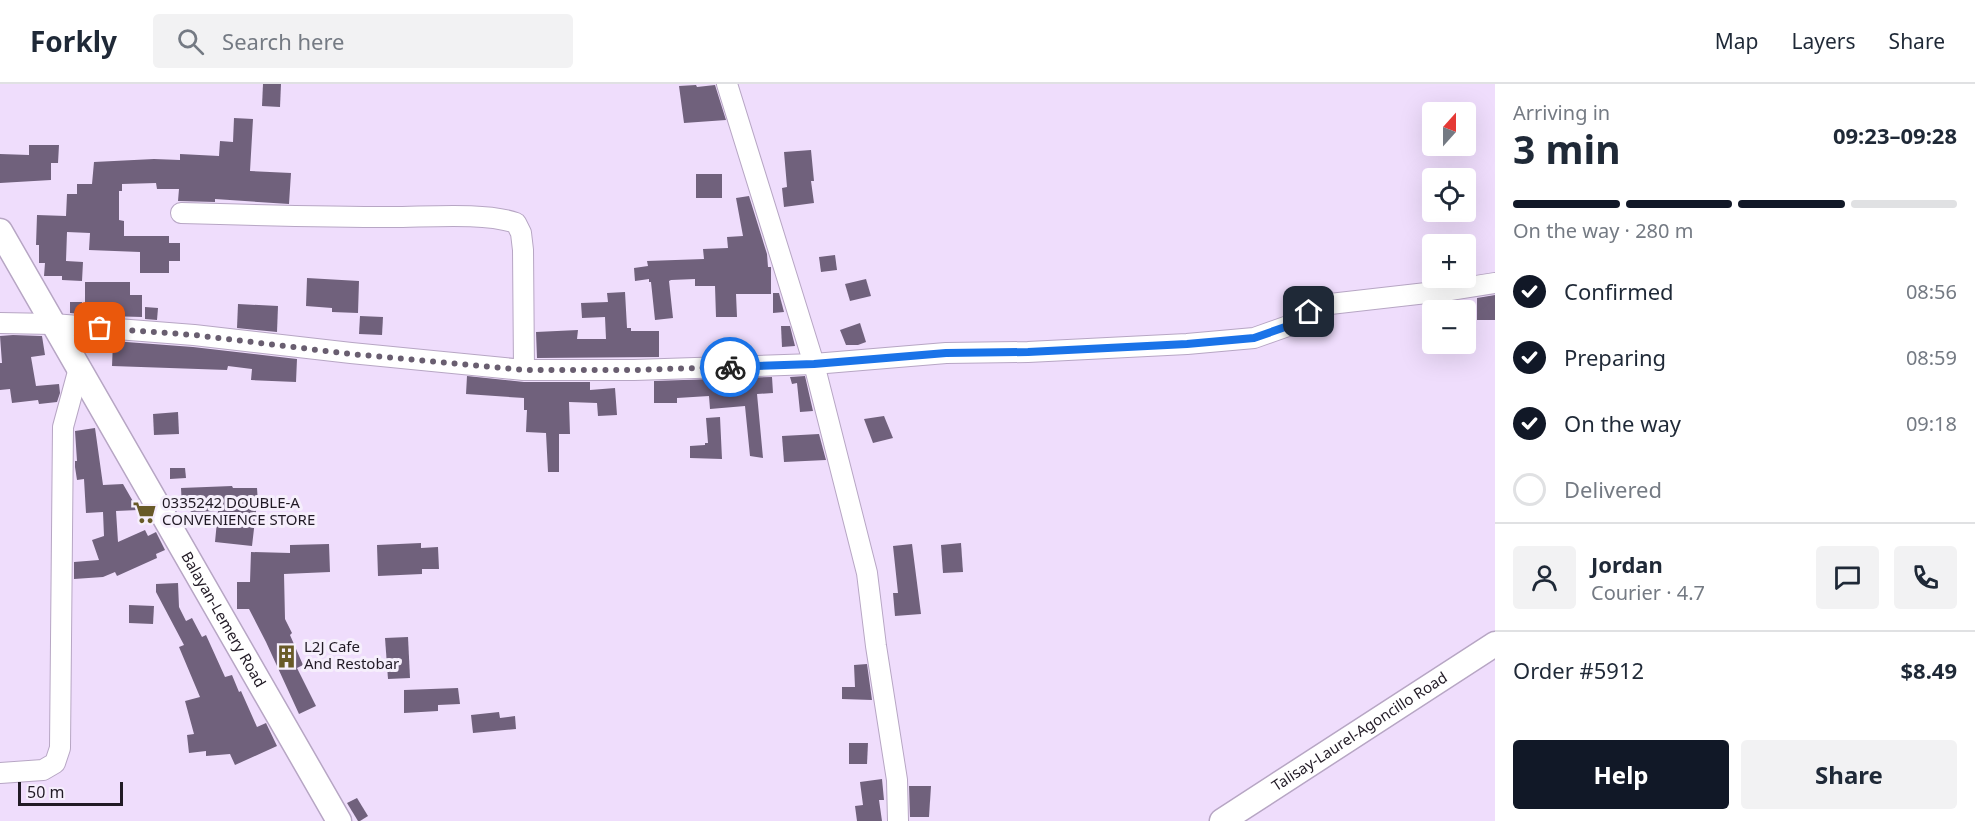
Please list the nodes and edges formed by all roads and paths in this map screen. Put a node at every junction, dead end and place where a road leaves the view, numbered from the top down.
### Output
1 (727, 84) edge
2 (181, 213) dead end
3 (0, 231) edge
4 (1495, 283) edge
5 (0, 323) edge
6 (53, 324) junction
7 (814, 364) junction
8 (79, 368) junction
9 (524, 370) junction
10 (1495, 644) edge
11 (0, 773) edge
12 (339, 821) edge
13 (898, 821) edge
14 (1222, 821) edge

1 - 7 street
2 - 9 street
3 - 6 main road, Balayan-Lemery Road
4 - 7 street
5 - 6 street
6 - 8 main road, Balayan-Lemery Road
6 - 9 street
7 - 9 street
7 - 13 street
8 - 11 street
8 - 12 main road, Balayan-Lemery Road
10 - 14 main road, Talisay-Laurel-Agoncillo Road

